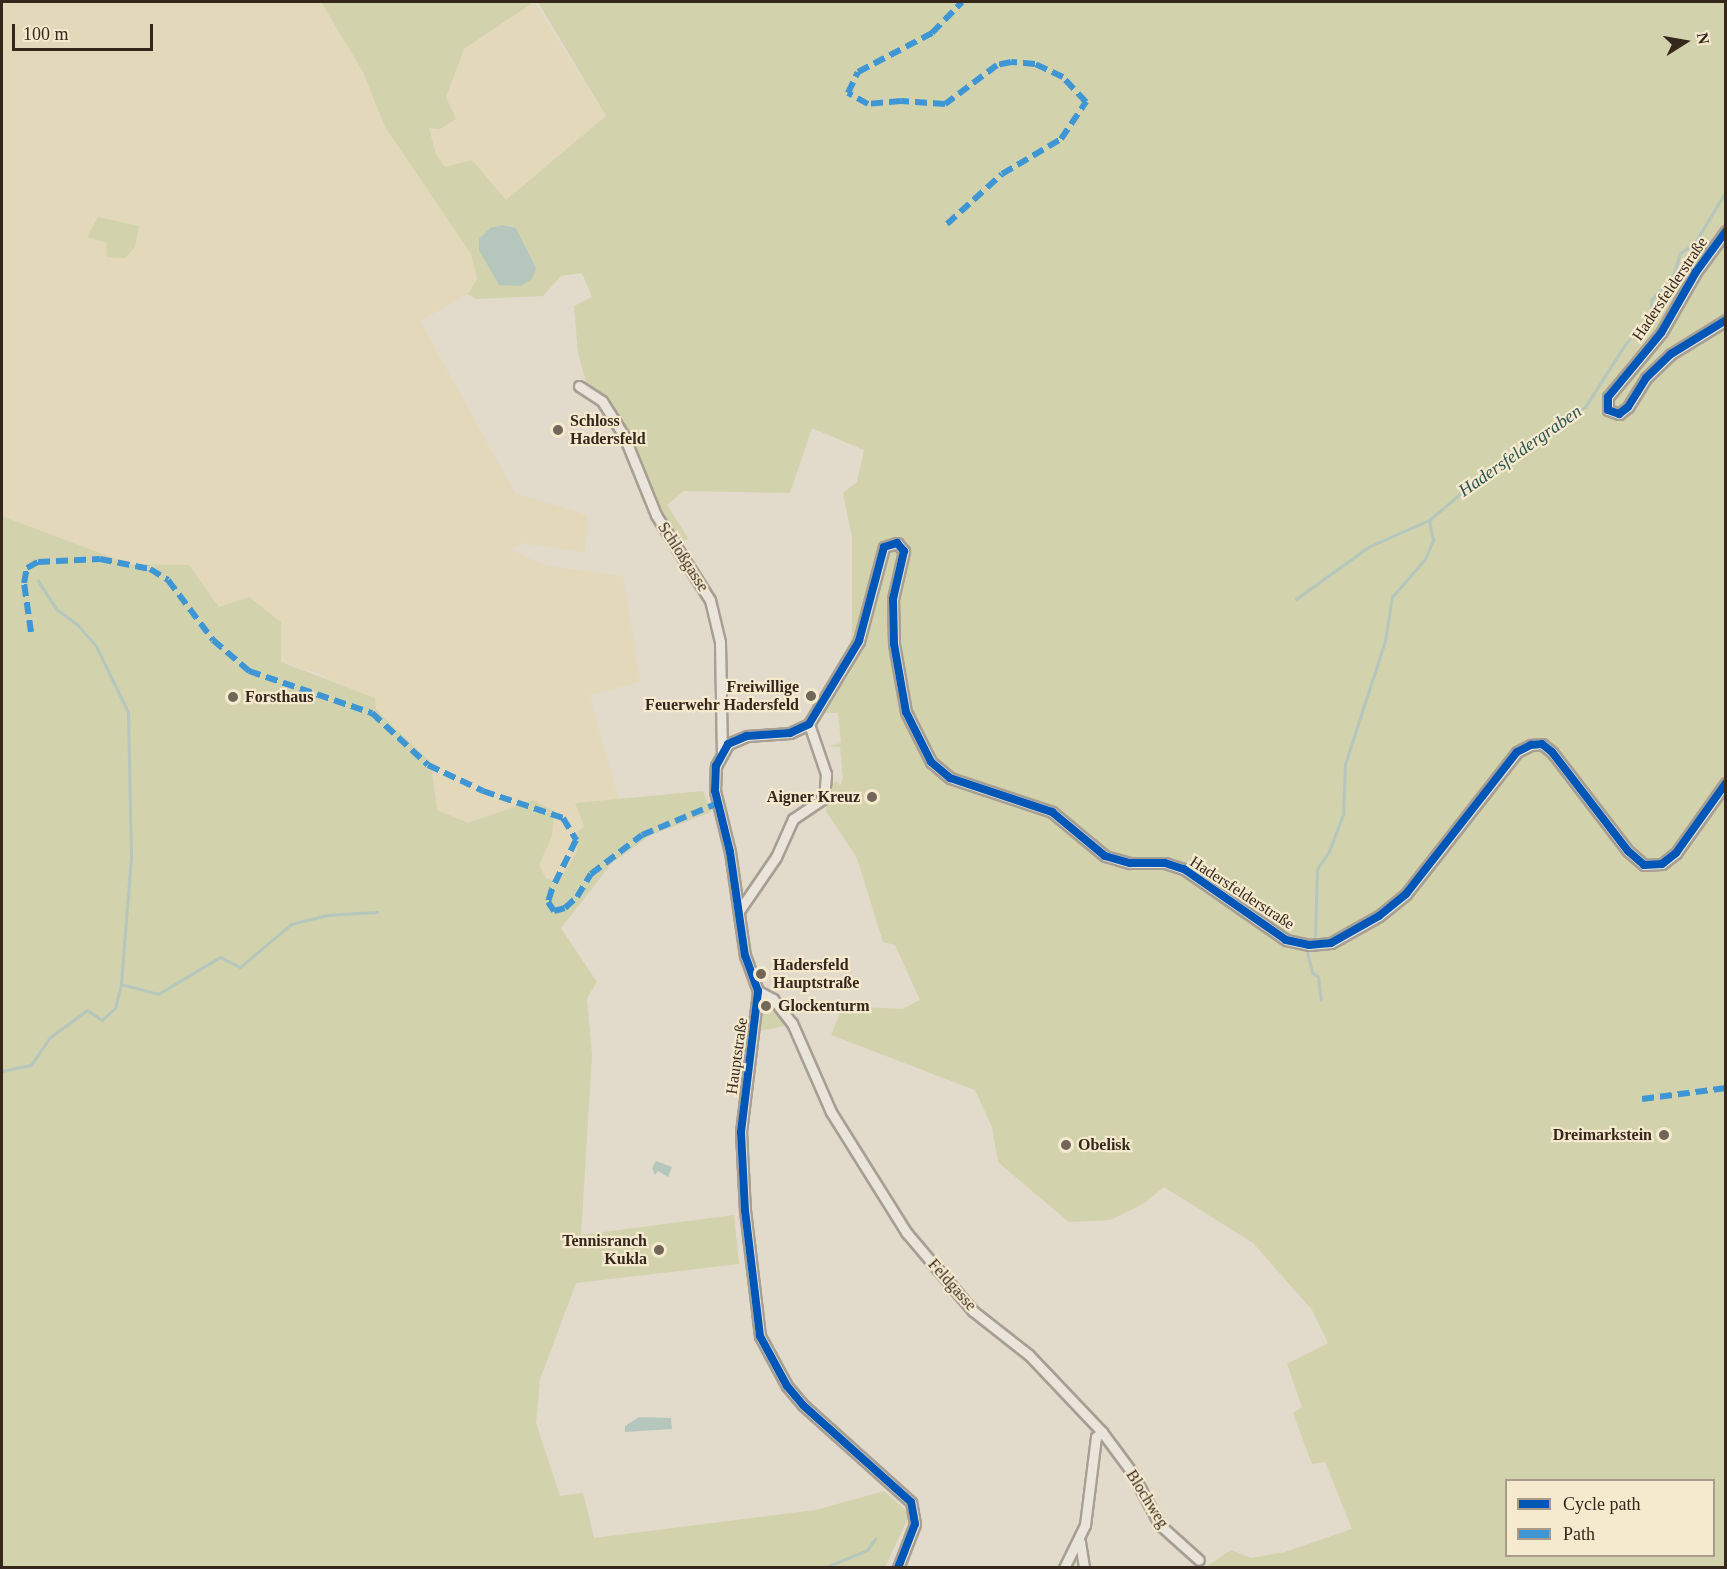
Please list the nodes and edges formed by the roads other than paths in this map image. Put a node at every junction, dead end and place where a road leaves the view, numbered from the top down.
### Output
1 (1725, 231) edge
2 (1725, 320) edge
3 (579, 386) dead end
4 (809, 724) junction
5 (722, 752) junction
6 (1725, 783) edge
7 (739, 912) junction
8 (758, 992) junction
9 (1102, 1431) junction
10 (1080, 1542) junction
11 (1199, 1560) dead end
12 (898, 1568) edge
13 (1064, 1568) edge
14 (1084, 1568) edge

1 - 2 street, Hadersfelderstraße
3 - 5 street, Schloßgasse
4 - 5 street
4 - 6 street, Hadersfelderstraße
4 - 7 street
5 - 7 street, Hauptstraße
7 - 8 street, Hauptstraße
8 - 9 street, Feldgasse
8 - 12 street, Hauptstraße
9 - 10 street
9 - 11 street, Blochweg
10 - 13 street
10 - 14 street

